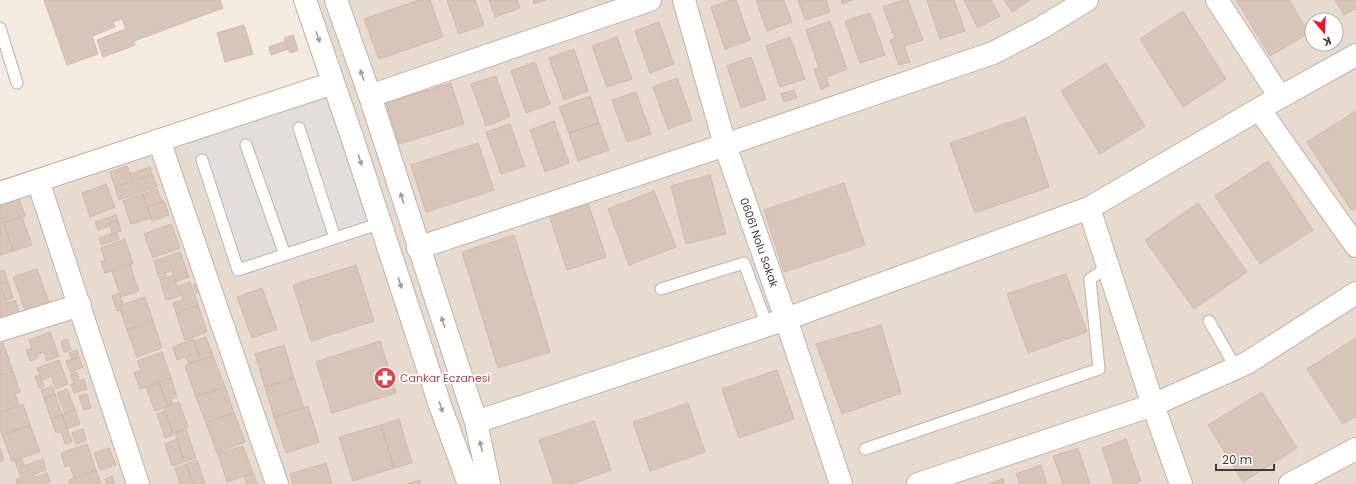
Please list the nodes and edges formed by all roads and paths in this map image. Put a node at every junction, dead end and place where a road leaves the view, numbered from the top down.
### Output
1 (305, 0) edge
2 (336, 0) edge
3 (650, 0) edge
4 (684, 0) edge
5 (1087, 0) edge
6 (1217, 0) edge
7 (0, 28) edge
8 (1356, 55) edge
9 (17, 83) dead end
10 (334, 83) junction
11 (370, 96) junction
12 (1280, 97) junction
13 (1259, 109) junction
14 (299, 128) dead end
15 (159, 140) junction
16 (246, 145) dead end
17 (725, 145) junction
18 (202, 160) dead end
19 (38, 181) junction
20 (0, 193) edge
21 (1089, 208) junction
22 (381, 224) junction
23 (335, 238) junction
24 (1356, 246) edge
25 (418, 248) junction
26 (285, 255) junction
27 (1108, 267) junction
28 (661, 289) dead end
29 (1356, 293) edge
30 (80, 305) junction
31 (1209, 321) dead end
32 (777, 322) junction
33 (0, 330) edge
34 (1236, 368) junction
35 (1153, 406) junction
36 (476, 422) junction
37 (1356, 448) edge
38 (865, 450) dead end
39 (1300, 482) edge
40 (138, 484) edge
41 (277, 484) edge
42 (469, 484) edge
43 (489, 484) edge
44 (841, 484) edge
45 (918, 484) edge
46 (1180, 484) edge

1 -> 10 street
11 -> 2 street
3 - 11 street
4 - 17 street, 06061 Nolu Sokak
5 - 17 street
6 - 12 street
7 - 9 lane
8 - 12 street
10 - 15 street
10 -> 22 street
25 -> 11 street
12 - 13 street
13 - 21 street
13 - 24 street
14 - 23 lane
15 - 19 street
15 - 41 street
16 - 26 lane
17 - 25 street
17 - 32 street, 06061 Nolu Sokak
18 - 26 lane
19 - 20 street
19 - 30 street
21 - 27 street
21 - 32 street
22 - 23 lane
22 -> 42 street
23 - 26 lane
36 -> 25 street
27 - 35 street
27 - 38 lane
28 - 32 lane
29 - 34 street
30 - 33 street
30 - 40 street
31 - 34 lane
32 - 36 street
32 - 44 street, 06061 Nolu Sokak
34 - 35 street
35 - 45 street
35 - 46 street
43 -> 36 street
37 - 39 street

